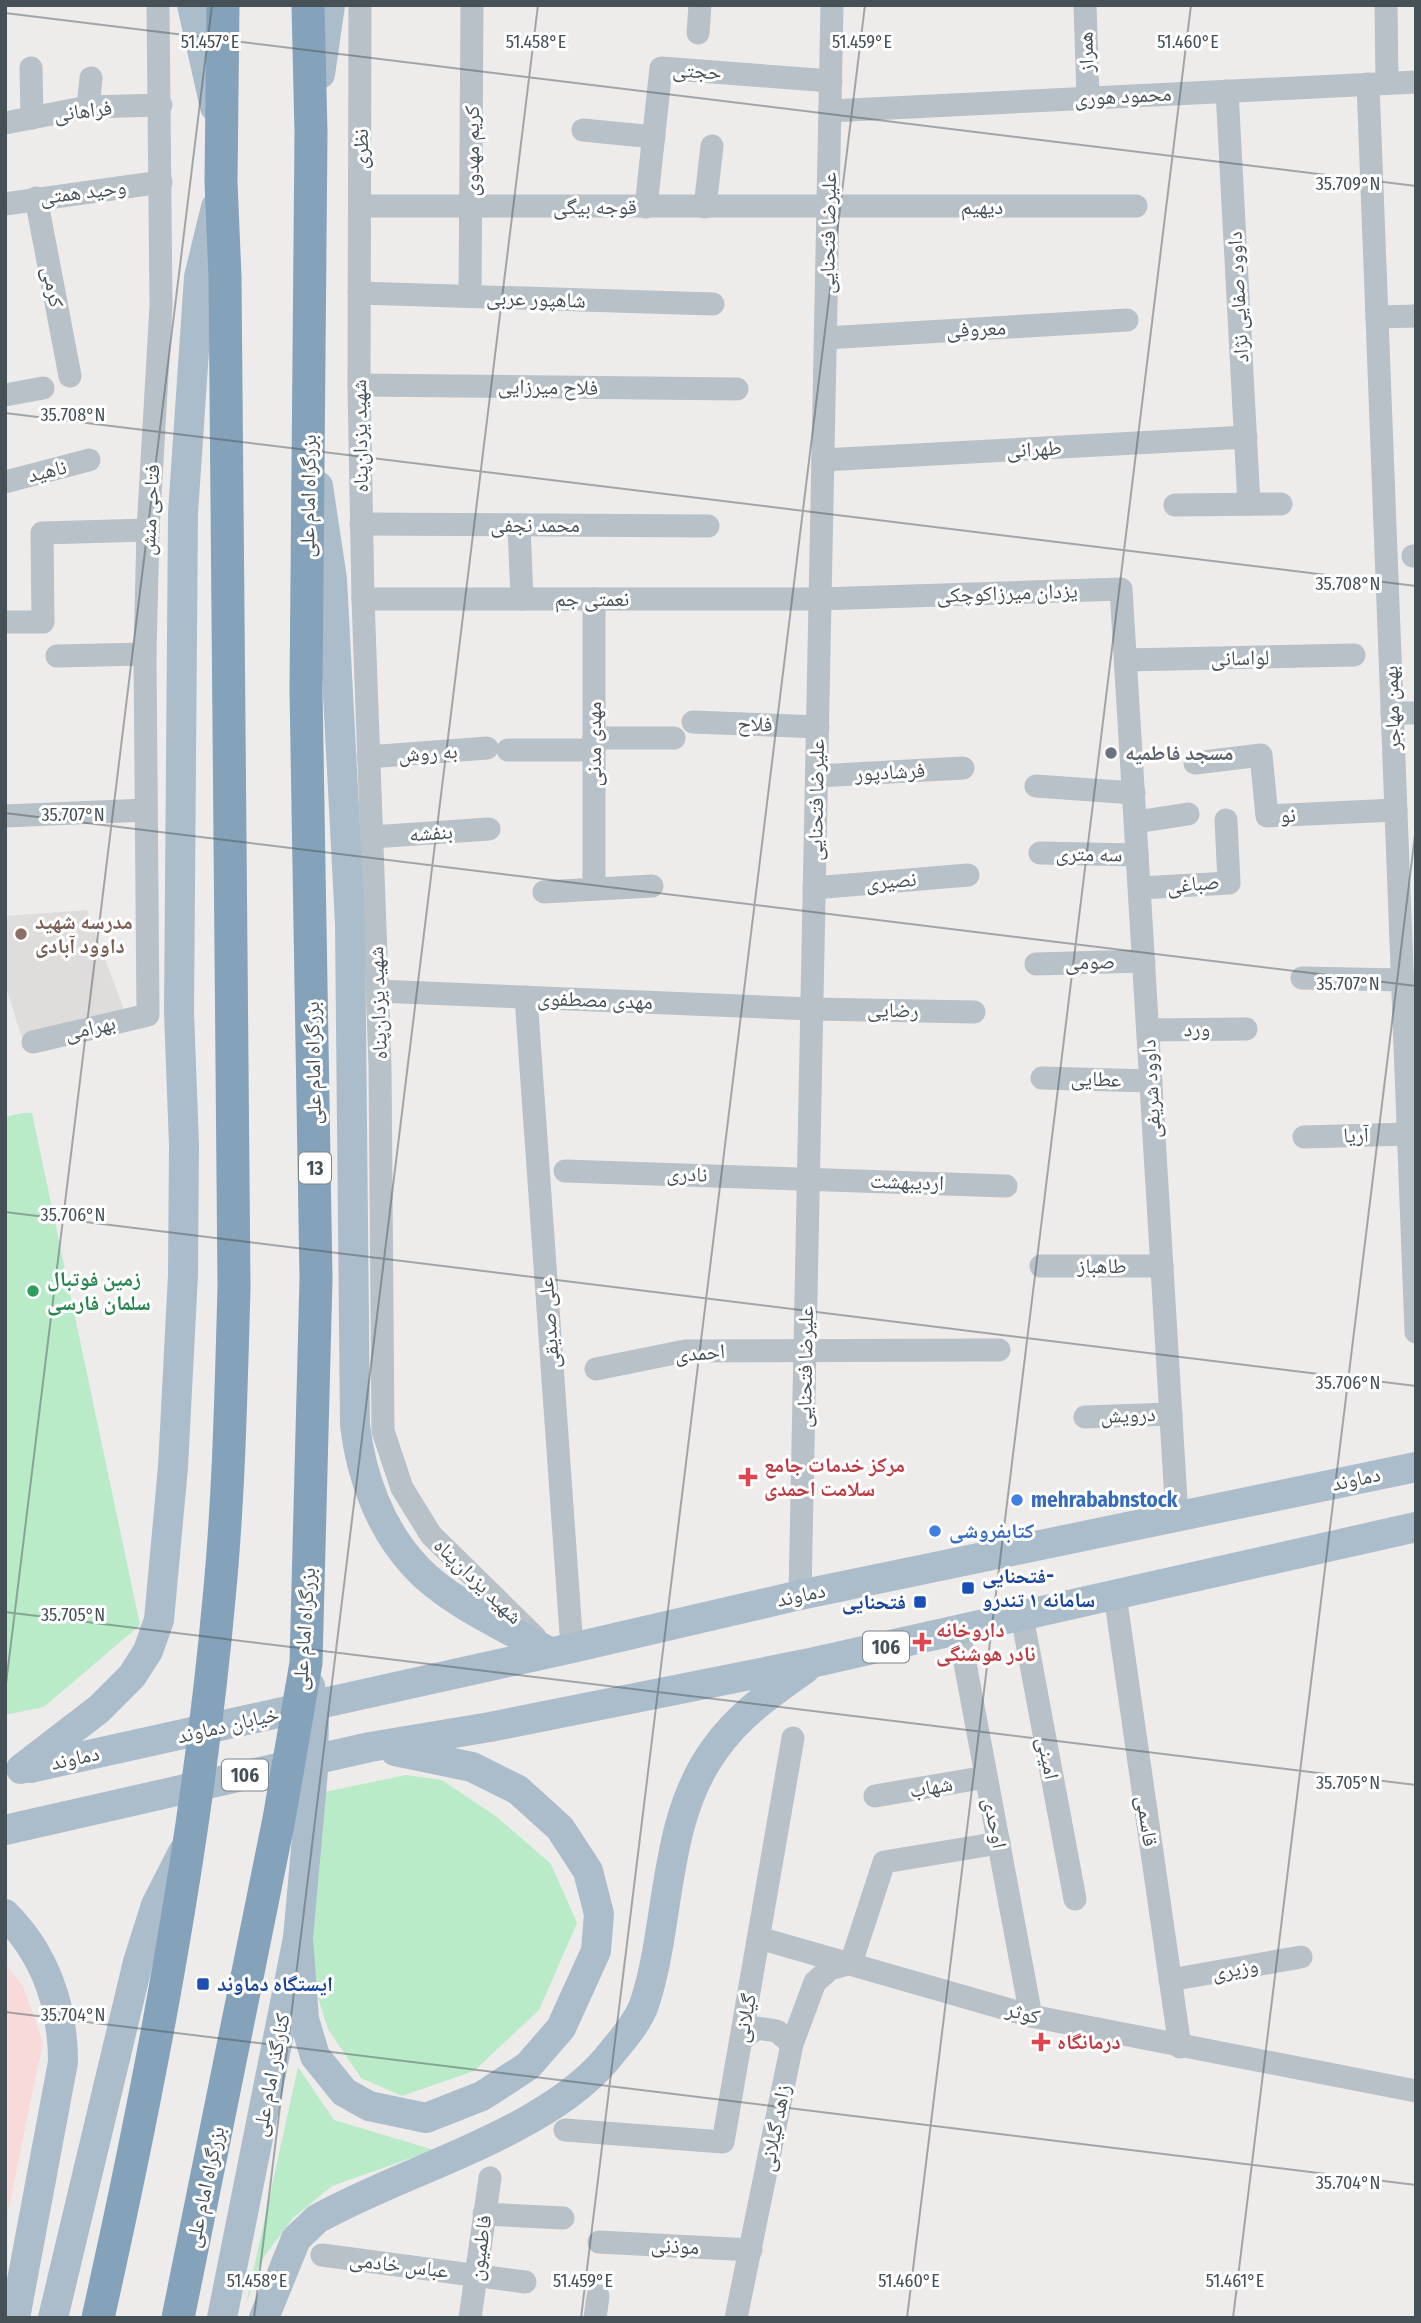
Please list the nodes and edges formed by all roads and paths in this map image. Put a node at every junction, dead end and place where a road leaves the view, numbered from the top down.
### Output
1 (158, 5) edge
2 (192, 5) edge
3 (223, 5) edge
4 (308, 5) edge
5 (330, 5) edge
6 (360, 5) edge
7 (472, 5) edge
8 (700, 5) edge
9 (832, 5) edge
10 (1085, 5) edge
11 (1386, 5) edge
12 (698, 33) dead end
13 (31, 68) dead end
14 (91, 78) dead end
15 (831, 81) junction
16 (1416, 82) edge
17 (1377, 84) junction
18 (1227, 91) junction
19 (1088, 98) junction
20 (161, 105) junction
21 (88, 107) junction
22 (830, 111) junction
23 (32, 118) junction
24 (5, 123) edge
25 (583, 130) dead end
26 (311, 133) junction
27 (654, 137) junction
28 (222, 139) junction
29 (712, 146) dead end
30 (161, 182) junction
31 (221, 182) junction
32 (36, 198) junction
33 (5, 204) edge
34 (361, 206) junction
35 (472, 206) junction
36 (1136, 206) dead end
37 (646, 207) junction
38 (705, 207) junction
39 (828, 207) junction
40 (359, 293) junction
41 (470, 296) junction
42 (713, 304) dead end
43 (1416, 316) edge
44 (1377, 317) junction
45 (1127, 320) dead end
46 (826, 338) junction
47 (70, 376) dead end
48 (359, 385) junction
49 (43, 388) dead end
50 (737, 389) dead end
51 (5, 396) edge
52 (309, 421) junction
53 (1246, 437) junction
54 (89, 460) dead end
55 (823, 460) junction
56 (5, 482) edge
57 (1249, 504) junction
58 (1281, 504) dead end
59 (1175, 505) dead end
60 (361, 524) junction
61 (519, 525) junction
62 (708, 526) dead end
63 (148, 530) junction
64 (363, 599) junction
65 (522, 599) junction
66 (594, 599) junction
67 (820, 599) junction
68 (5, 622) edge
69 (145, 654) junction
70 (1354, 655) dead end
71 (57, 656) dead end
72 (1126, 660) junction
73 (1392, 713) junction
74 (1416, 713) edge
75 (693, 722) dead end
76 (818, 727) junction
77 (674, 738) dead end
78 (594, 744) junction
79 (369, 757) junction
80 (1195, 763) dead end
81 (963, 768) dead end
82 (817, 776) junction
83 (1036, 786) dead end
84 (1134, 793) junction
85 (146, 810) junction
86 (1396, 810) junction
87 (1188, 814) dead end
88 (5, 816) edge
89 (1226, 820) dead end
90 (1136, 822) junction
91 (489, 829) dead end
92 (372, 837) junction
93 (1040, 853) dead end
94 (1138, 855) junction
95 (968, 875) dead end
96 (1407, 882) edge
97 (652, 887) dead end
98 (814, 888) junction
99 (1140, 888) junction
100 (594, 889) junction
101 (544, 892) dead end
102 (1144, 961) junction
103 (1036, 964) dead end
104 (1302, 978) dead end
105 (1402, 980) junction
106 (377, 991) junction
107 (526, 997) junction
108 (812, 1009) junction
109 (974, 1012) dead end
110 (148, 1015) joint
111 (1246, 1028) dead end
112 (1148, 1030) junction
113 (33, 1042) dead end
114 (1410, 1049) edge
115 (1042, 1078) dead end
116 (1151, 1081) junction
117 (1408, 1134) junction
118 (1304, 1137) dead end
119 (565, 1171) dead end
120 (808, 1178) junction
121 (1006, 1186) dead end
122 (1413, 1210) edge
123 (1041, 1266) dead end
124 (1162, 1266) junction
125 (1416, 1332) edge
126 (999, 1350) dead end
127 (805, 1351) junction
128 (596, 1369) dead end
129 (1171, 1414) junction
130 (1085, 1417) dead end
131 (1416, 1467) edge
132 (1177, 1517) junction
133 (1416, 1527) edge
134 (800, 1595) junction
135 (1115, 1595) junction
136 (1022, 1616) junction
137 (959, 1631) junction
138 (561, 1650) junction
139 (815, 1662) junction
140 (306, 1663) junction
141 (353, 1697) joint
142 (793, 1738) dead end
143 (144, 1744) joint
144 (361, 1749) junction
145 (13, 1771) edge
146 (986, 1777) junction
147 (875, 1796) dead end
148 (5, 1830) edge
149 (190, 1839) junction
150 (999, 1843) junction
151 (1075, 1899) dead end
152 (5, 1914) edge
153 (298, 1938) junction
154 (759, 1938) junction
155 (1301, 1957) dead end
156 (851, 1963) junction
157 (1170, 1980) junction
158 (1031, 2016) junction
159 (741, 2040) junction
160 (792, 2044) junction
161 (1180, 2047) junction
162 (1416, 2091) edge
163 (565, 2130) dead end
164 (490, 2178) dead end
165 (484, 2214) junction
166 (563, 2218) dead end
167 (599, 2242) dead end
168 (751, 2250) junction
169 (323, 2255) dead end
170 (476, 2274) junction
171 (525, 2282) dead end
172 (15, 2318) edge
173 (53, 2318) edge
174 (98, 2318) edge
175 (178, 2318) edge
176 (222, 2318) edge
177 (264, 2318) edge
178 (470, 2318) edge
179 (736, 2318) edge

1 - 20 street, فتاحی منش
2 - 28 main road
3 - 28 highway
4 - 26 highway, بزرگراه امام علی / 13
5 - 26 main road
6 - 34 street, نظری
7 - 35 street, کریم مهدوی
8 - 12 street
9 - 15 street, علیرضا فتحنایی
10 - 19 street, همراز
11 - 17 street
13 - 23 street
14 - 21 street
15 - 22 street, علیرضا فتحنایی
15 - 27 street, حجتی
16 - 17 street, محمود هوری
17 - 18 street, محمود هوری
17 - 44 street, بهمن مهاجر
18 - 19 street, محمود هوری
18 - 53 street, داوود صفایی نژاد
19 - 22 street, محمود هوری
20 - 21 street, فراهانی
20 - 30 street, فتاحی منش
21 - 23 street, فراهانی
22 - 39 street, علیرضا فتحنایی
23 - 24 street, فراهانی
25 - 27 street
26 - 52 highway, بزرگراه امام علی / 13
27 - 37 street, حجتی
28 - 31 highway
29 - 38 street
30 - 32 street, وحید همتی
30 - 63 street, فتاحی منش
31 - 145 main road
31 - 149 highway
32 - 33 street, وحید همتی
32 - 47 street, کرمی
34 - 35 street, قوجه بیگی
34 - 40 street, نظری
35 - 37 street, قوجه بیگی
35 - 41 street, کریم مهدوی
36 - 39 street, دیهیم
37 - 38 street, قوجه بیگی
38 - 39 street, قوجه بیگی
39 - 46 street, علیرضا فتحنایی
40 - 41 street, شاهپور عربی
40 - 48 street, شهید یزدان‌پناه
41 - 42 street, شاهپور عربی
43 - 44 street
44 - 73 street, بهمن مهاجر
45 - 46 street, معروفی
46 - 55 street, علیرضا فتحنایی
48 - 50 street, فلاح میرزایی
48 - 60 street, شهید یزدان‌پناه
49 - 51 street
52 - 138 main road
52 - 140 highway, بزرگراه امام علی / 13
53 - 55 street, طهرانی
53 - 57 street, داوود صفایی نژاد
54 - 56 street, ناهید
55 - 67 street, علیرضا فتحنایی
57 - 58 street
57 - 59 street
60 - 61 street, محمد نجفی
60 - 64 street, شهید یزدان‌پناه
61 - 62 street, محمد نجفی
61 - 65 street
63 - 68 street
63 - 69 street, فتاحی منش
64 - 65 street, نعمتی جم
64 - 79 street, شهید یزدان‌پناه
65 - 66 street, نعمتی جم
66 - 67 street, نعمتی جم
66 - 78 street, مهدی مدنی
67 - 72 street, یزدان میرزاکوچکی
67 - 76 street, علیرضا فتحنایی
69 - 71 street
69 - 85 street, فتاحی منش
70 - 72 street, لواسانی
72 - 84 street, داوود شریفی
73 - 74 street
73 - 86 street, بهمن مهاجر
75 - 76 street, فلاح
76 - 82 street, علیرضا فتحنایی
77 - 78 street, به روش
78 - 79 street, به روش
78 - 100 street, مهدی مدنی
79 - 92 street, شهید یزدان‌پناه
80 - 86 street, نو
81 - 82 street, فرشادپور
82 - 98 street, علیرضا فتحنایی
83 - 84 street
84 - 90 street, داوود شریفی
85 - 88 street
85 - 110 street, فتاحی منش
86 - 96 street, بهمن مهاجر
87 - 90 street
89 - 99 street, صباغی
90 - 94 street, داوود شریفی
91 - 92 street, بنفشه
92 - 106 street, شهید یزدان‌پناه
93 - 94 street, سه متری
94 - 99 street, داوود شریفی
95 - 98 street, نصیری
96 - 105 street, بهمن مهاجر
97 - 100 street
98 - 108 street, علیرضا فتحنایی
99 - 102 street, داوود شریفی
100 - 101 street
102 - 103 street, صومی
102 - 112 street, داوود شریفی
104 - 105 street
105 - 114 street, بهمن مهاجر
106 - 107 street, مهدی مصطفوی
106 - 138 street, شهید یزدان‌پناه
107 - 108 street, مهدی مصطفوی
107 - 138 street, علی صدیقی
108 - 109 street, رضایی
108 - 120 street, علیرضا فتحنایی
110 - 113 street, بهرامی
111 - 112 street, ورد
112 - 116 street, داوود شریفی
114 - 117 street, بهمن مهاجر
115 - 116 street, عطایی
116 - 124 street, داوود شریفی
117 - 118 street, آریا
117 - 122 street, بهمن مهاجر
119 - 120 street, نادری
120 - 121 street, اردیبهشت
120 - 127 street, علیرضا فتحنایی
122 - 125 street, بهمن مهاجر
123 - 124 street, طاهباز
124 - 129 street, داوود شریفی
126 - 127 street, احمدی
127 - 128 street, احمدی
127 - 134 street, علیرضا فتحنایی
129 - 130 street, درویش
129 - 132 street, داوود شریفی
131 - 132 main road, دماوند
132 - 134 main road, دماوند
133 - 135 main road, 106
134 - 138 main road, دماوند
135 - 136 main road, 106
135 - 157 street, قاسمی
136 - 137 main road, 106
136 - 151 street, امینی
137 - 139 main road, 106
137 - 146 street, اوحدی
138 - 141 main road, دماوند
139 - 144 main road, 106
139 - 177 main road
140 - 153 main road, کنارگذر امام علی
140 - 175 highway, بزرگراه امام علی / 13
141 - 143 main road, خیابان دماوند
142 - 154 street, گیلانی
143 - 145 main road, دماوند
144 - 148 main road, 106
144 - 153 main road
146 - 147 street, شهاب
146 - 150 street, اوحدی
149 - 173 main road
149 - 174 highway
150 - 156 street
150 - 158 street, اوحدی
152 - 172 main road
153 - 176 main road, کنارگذر امام علی
154 - 156 street, کوثر
154 - 159 street, گیلانی
155 - 157 street, وزیری
156 - 158 street, کوثر
156 - 160 street, زاهد گیلانی
157 - 161 street, قاسمی
158 - 161 street, کوثر
159 - 160 street
159 - 163 street, گیلانی
160 - 168 street, زاهد گیلانی
161 - 162 street, کوثر
164 - 165 street, فاطمیون
165 - 166 street
165 - 170 street, فاطمیون
167 - 168 street, موذنی
168 - 179 street, زاهد گیلانی
169 - 170 street, عباس خادمی
170 - 171 street, عباس خادمی
170 - 178 street, فاطمیون

